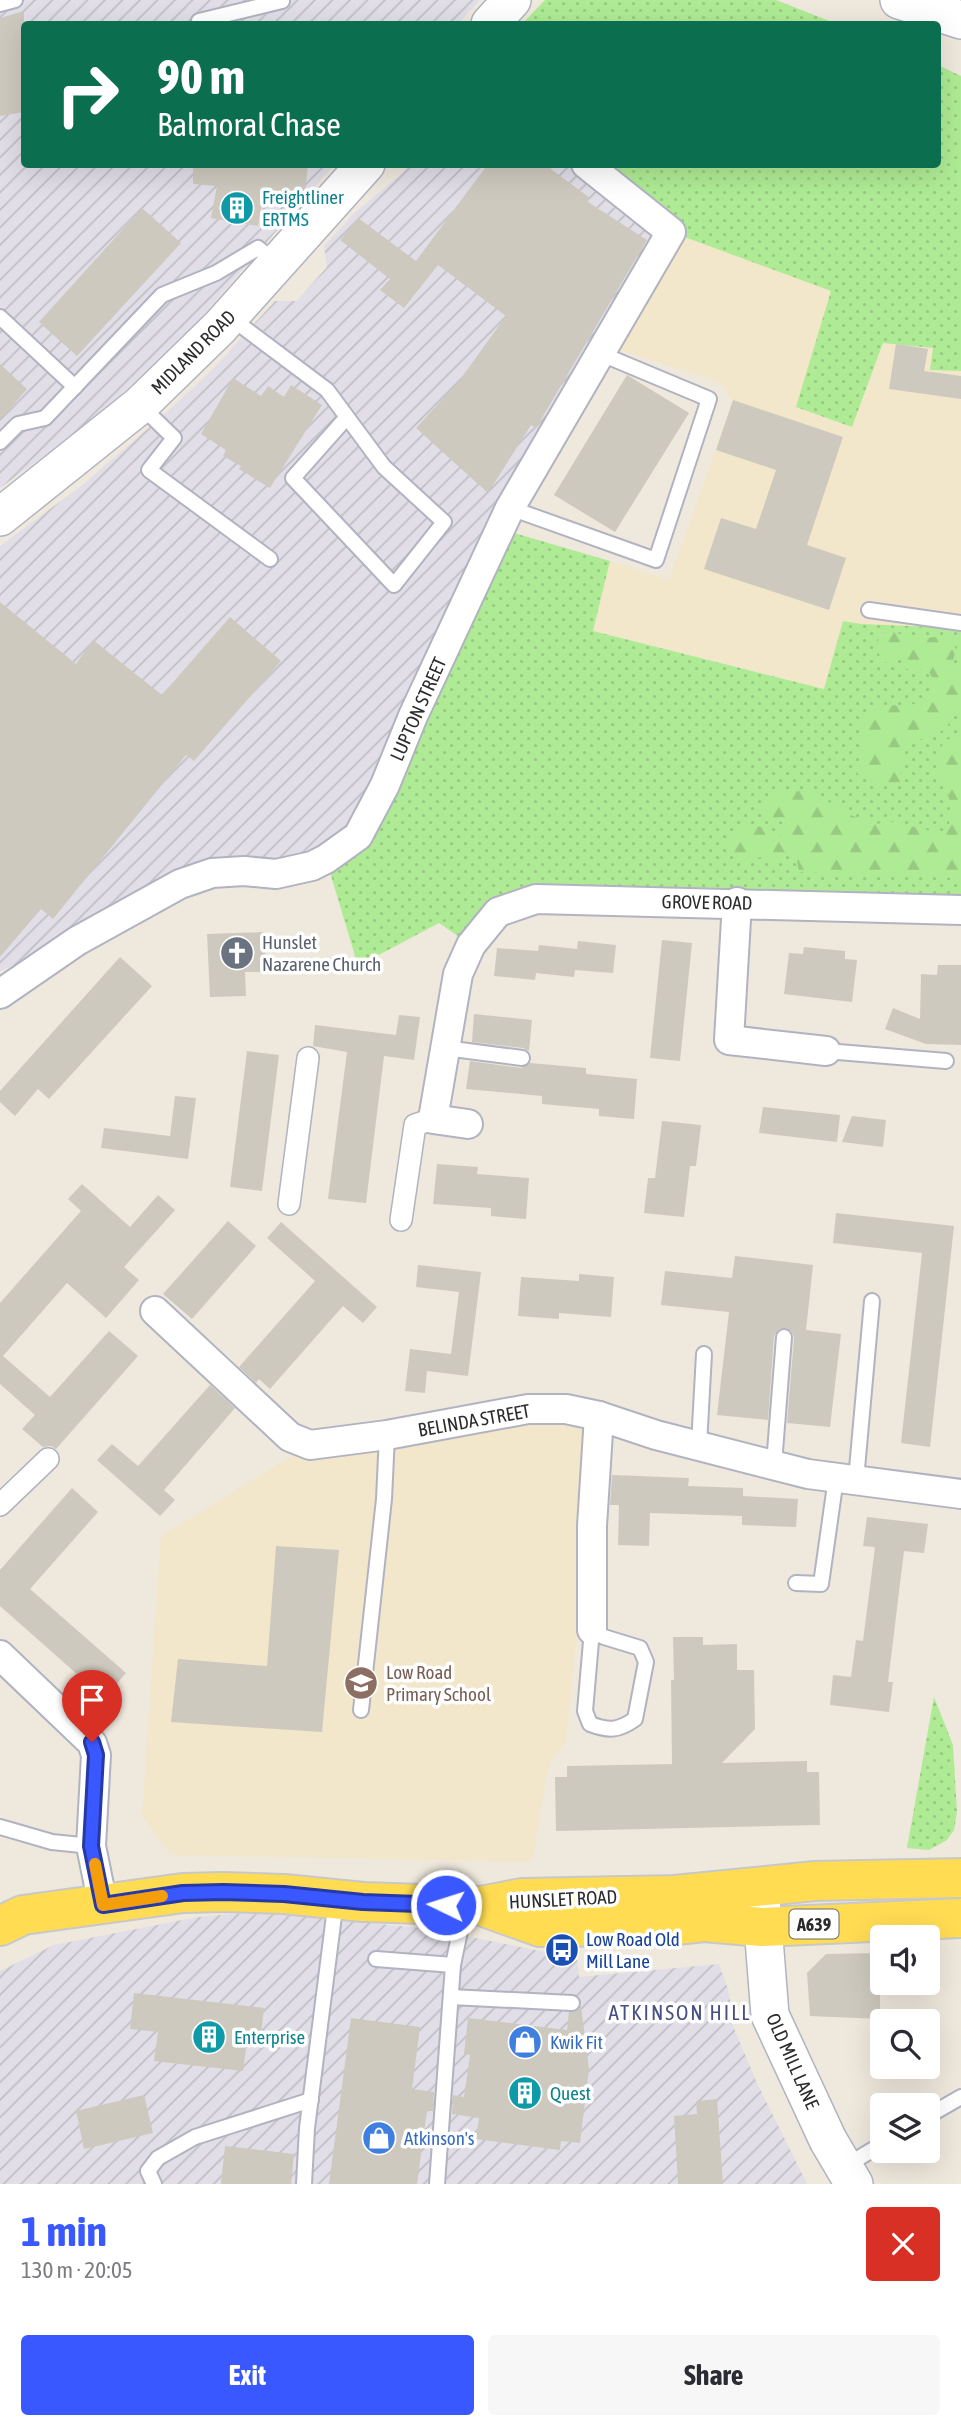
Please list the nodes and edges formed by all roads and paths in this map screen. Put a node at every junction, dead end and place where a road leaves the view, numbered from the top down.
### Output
1 (15, 0) edge
2 (284, 0) edge
3 (899, 0) edge
4 (0, 4) edge
5 (960, 18) edge
6 (199, 21) dead end
7 (362, 168) edge
8 (591, 168) edge
9 (278, 264) junction
10 (0, 317) edge
11 (229, 317) junction
12 (599, 353) junction
13 (75, 387) junction
14 (140, 405) junction
15 (347, 417) junction
16 (0, 442) edge
17 (510, 508) junction
18 (0, 517) edge
19 (270, 559) dead end
20 (869, 610) dead end
21 (961, 622) edge
22 (737, 902) junction
23 (961, 910) edge
24 (0, 994) edge
25 (446, 1048) junction
26 (826, 1051) joint
27 (309, 1058) dead end
28 (522, 1058) dead end
29 (946, 1060) dead end
30 (433, 1119) junction
31 (468, 1124) dead end
32 (289, 1204) dead end
33 (401, 1220) dead end
34 (872, 1301) dead end
35 (155, 1311) dead end
36 (784, 1337) dead end
37 (704, 1354) dead end
38 (599, 1416) junction
39 (387, 1435) junction
40 (699, 1445) junction
41 (48, 1459) dead end
42 (774, 1464) junction
43 (846, 1479) junction
44 (961, 1494) edge
45 (0, 1505) edge
46 (796, 1583) dead end
47 (592, 1630) junction
48 (0, 1655) edge
49 (360, 1710) dead end
50 (0, 1827) edge
51 (91, 1846) junction
52 (961, 1878) edge
53 (760, 1888) junction
54 (336, 1899) junction
55 (103, 1905) junction
56 (473, 1906) junction
57 (961, 1917) edge
58 (0, 1926) edge
59 (762, 1927) junction
60 (376, 1959) dead end
61 (453, 1965) junction
62 (451, 1997) junction
63 (572, 2003) dead end
64 (961, 2097) edge
65 (311, 2100) junction
66 (940, 2109) edge
67 (870, 2155) edge
68 (849, 2175) edge
69 (154, 2184) edge
70 (304, 2184) edge
71 (437, 2184) edge

1 - 4 lane
2 - 6 lane
3 - 5 street
7 - 9 street, MIDLAND ROAD
8 - 12 street, LUPTON STREET
9 - 11 street, MIDLAND ROAD
9 - 13 lane
10 - 13 lane
11 - 14 street, MIDLAND ROAD
11 - 15 lane
12 - 17 street, LUPTON STREET
12 - 17 lane
13 - 16 lane
14 - 18 street, MIDLAND ROAD
14 - 19 lane
15 - 15 lane
17 - 24 street, LUPTON STREET
20 - 21 lane
22 - 23 street, GROVE ROAD
22 - 25 street, GROVE ROAD
22 - 26 street
25 - 28 lane
25 - 30 street, GROVE ROAD
26 - 29 lane
27 - 32 street
30 - 31 street
30 - 33 street
34 - 43 lane
35 - 39 street, BELINDA STREET
36 - 42 lane
37 - 40 lane
38 - 39 street, BELINDA STREET
38 - 40 street, BELINDA STREET
38 - 47 street
39 - 49 lane
40 - 42 street, BELINDA STREET
41 - 45 street
42 - 43 street, BELINDA STREET
43 - 44 street, BELINDA STREET
43 - 46 lane
47 - 47 lane
48 - 51 street
50 - 51 lane
51 - 55 street
52 - 53 main road, HUNSLET ROAD / A639
53 - 56 main road, HUNSLET ROAD / A639
53 - 59 street, OLD MILL LANE
54 - 55 main road, A639
54 - 56 main road, A639
54 - 65 lane
55 - 58 main road, A639
56 - 59 main road, HUNSLET ROAD / A639
56 - 61 lane
57 - 59 main road, HUNSLET ROAD / A639
59 - 68 street, OLD MILL LANE
60 - 61 lane
61 - 62 lane
62 - 63 lane
62 - 71 lane
64 - 66 lane
65 - 69 lane
65 - 70 lane
67 - 68 lane

